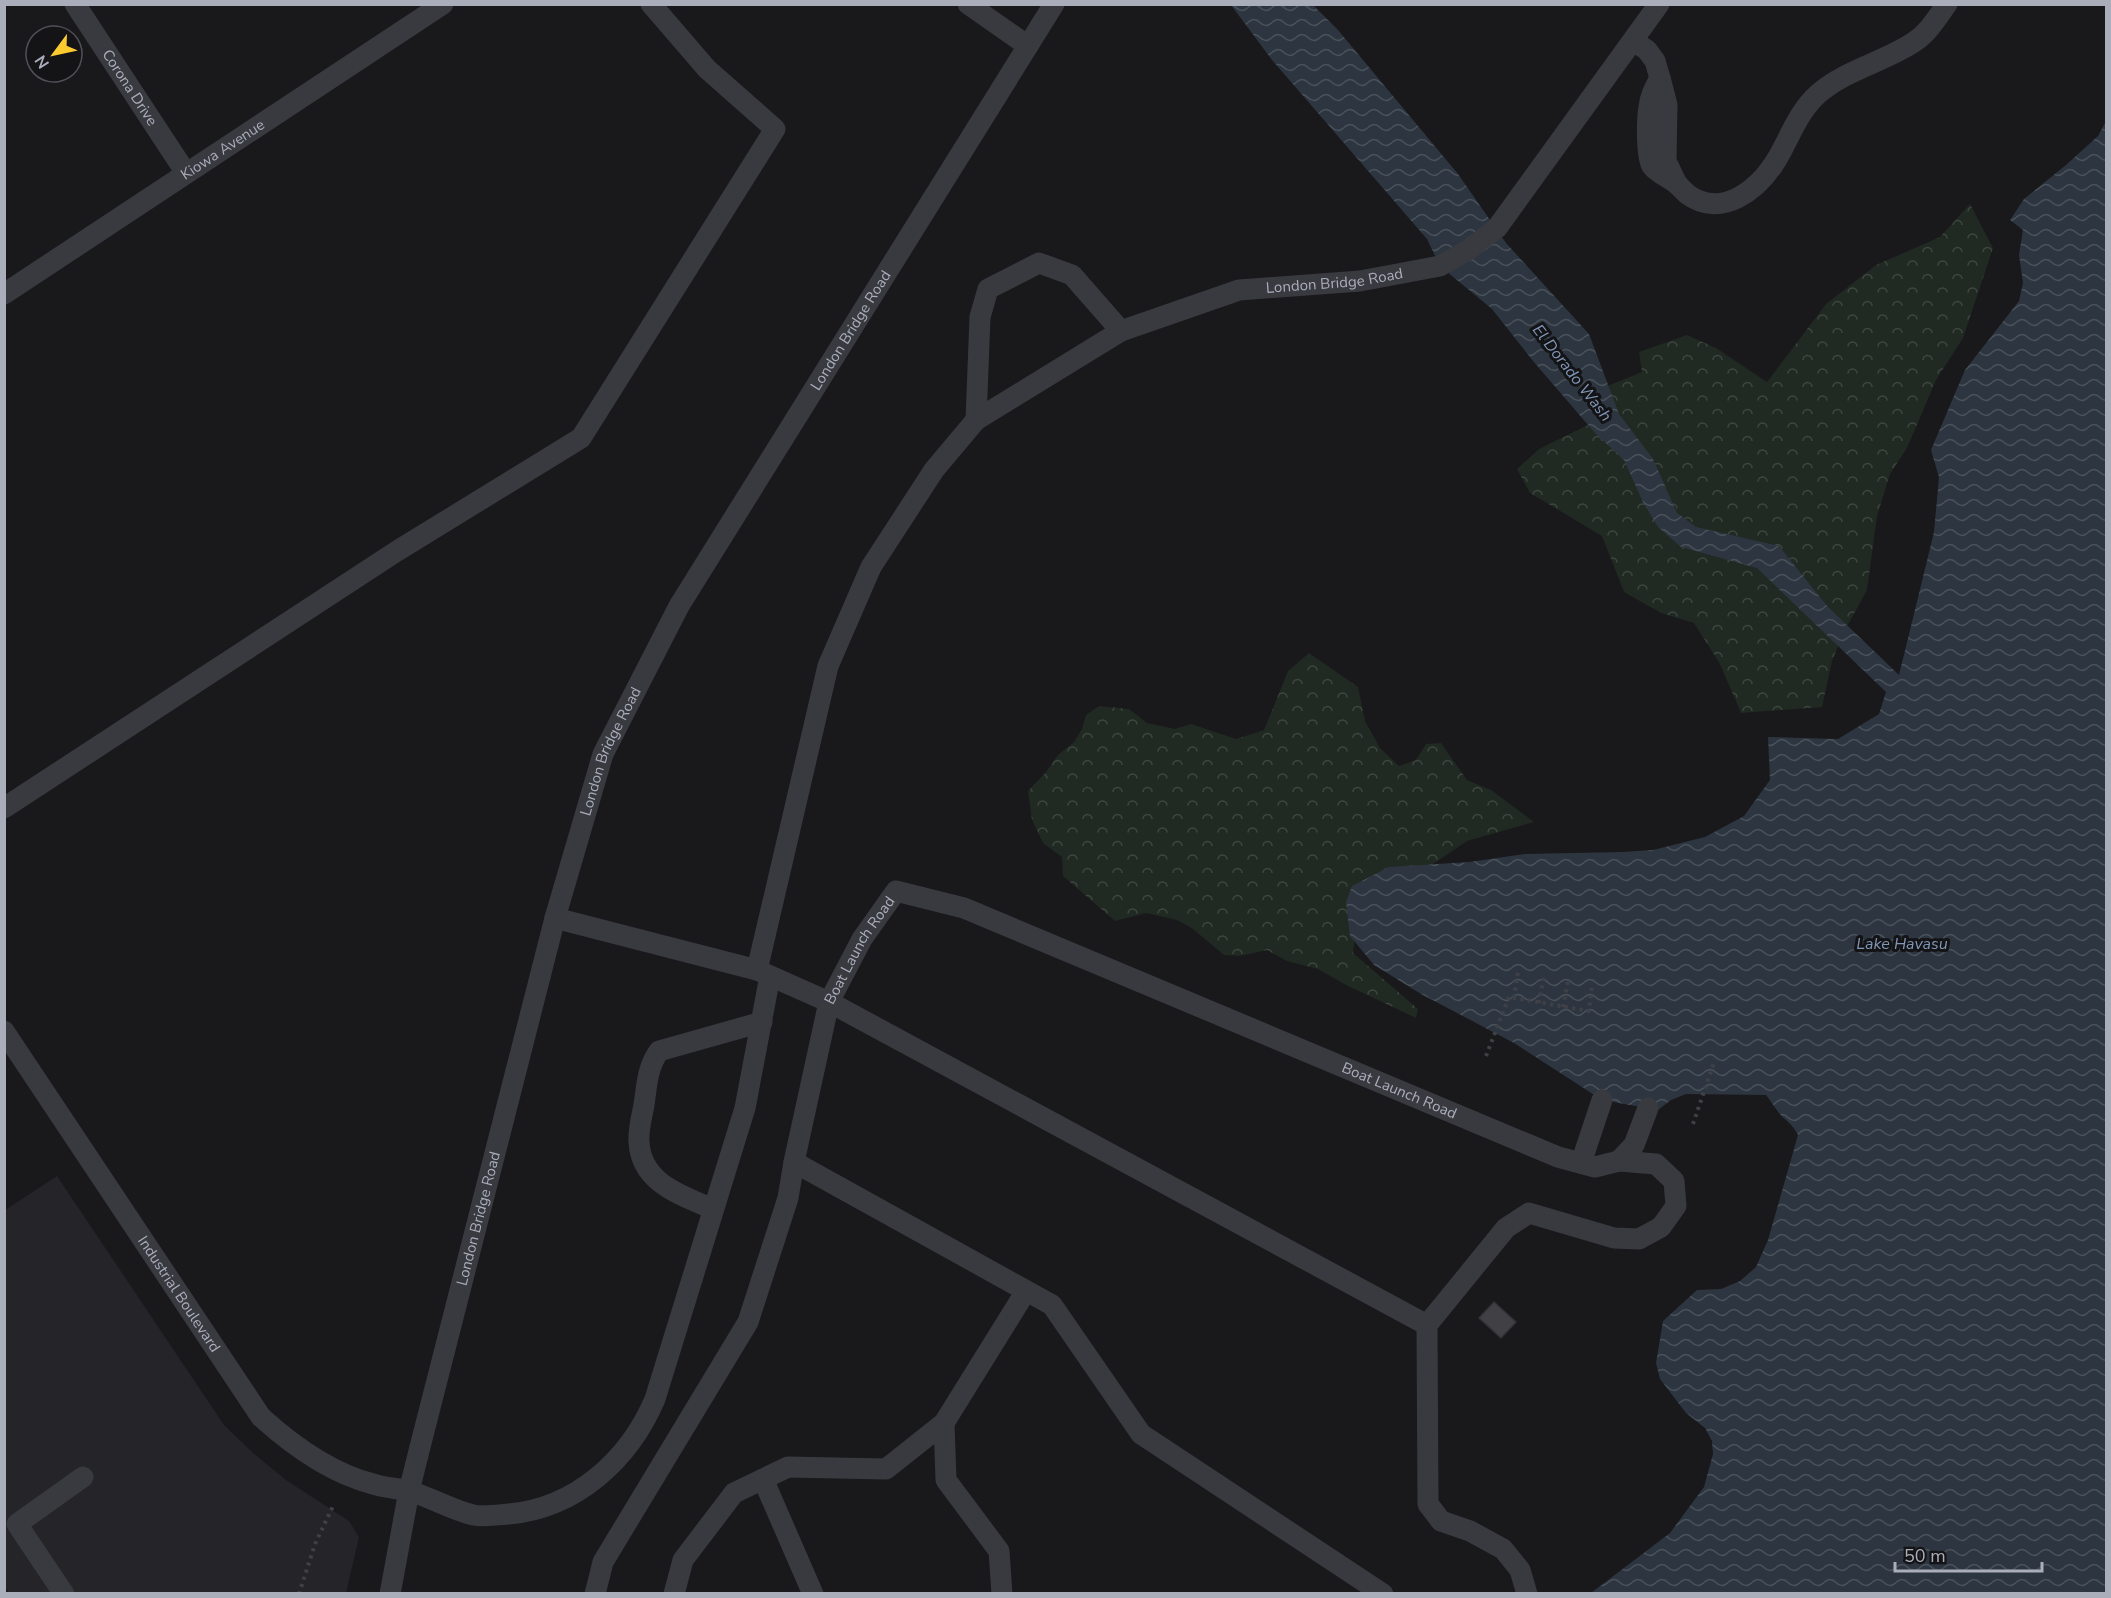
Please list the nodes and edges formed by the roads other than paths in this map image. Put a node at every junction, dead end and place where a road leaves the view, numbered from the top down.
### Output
1 (75, 4) edge
2 (443, 4) edge
3 (651, 4) edge
4 (968, 4) edge
5 (1054, 4) edge
6 (1659, 4) edge
7 (1947, 4) edge
8 (1633, 40) junction
9 (1028, 46) junction
10 (186, 173) junction
11 (4, 294) edge
12 (1122, 331) junction
13 (976, 420) junction
14 (4, 808) edge
15 (555, 918) junction
16 (764, 973) junction
17 (829, 1002) junction
18 (762, 1022) junction
19 (4, 1031) edge
20 (1602, 1100) dead end
21 (1648, 1108) dead end
22 (1619, 1161) junction
23 (794, 1162) junction
24 (1581, 1162) junction
25 (713, 1209) junction
26 (1026, 1291) junction
27 (1427, 1324) junction
28 (944, 1423) junction
29 (83, 1477) dead end
30 (763, 1479) junction
31 (409, 1491) junction
32 (64, 1593) edge
33 (390, 1593) edge
34 (595, 1593) edge
35 (674, 1593) edge
36 (813, 1593) edge
37 (1002, 1593) edge
38 (1383, 1593) edge
39 (1527, 1593) edge

1 - 10 street, Corona Drive
2 - 10 street, Kiowa Avenue
3 - 14 street
4 - 9 street
5 - 9 street, London Bridge Road
6 - 8 street, London Bridge Road
7 - 8 street
8 - 12 street, London Bridge Road
9 - 15 street, London Bridge Road
10 - 11 street, Kiowa Avenue
12 - 13 street, London Bridge Road
12 - 13 street
13 - 16 street, London Bridge Road
15 - 16 street, Boat Launch Road
15 - 31 street, London Bridge Road
16 - 17 street, Boat Launch Road
16 - 18 street, London Bridge Road
17 - 23 street
17 - 24 street, Boat Launch Road
17 - 27 street
18 - 25 street, London Bridge Road
18 - 25 street
19 - 31 street, Industrial Boulevard
20 - 24 street
21 - 22 street
22 - 24 street, Boat Launch Road
22 - 27 street, Boat Launch Road
23 - 26 street
23 - 34 street
25 - 31 street, Industrial Boulevard
26 - 28 street
26 - 38 street
27 - 39 street
28 - 30 street
28 - 37 street
29 - 32 street
30 - 35 street
30 - 36 street
31 - 33 street, London Bridge Road

